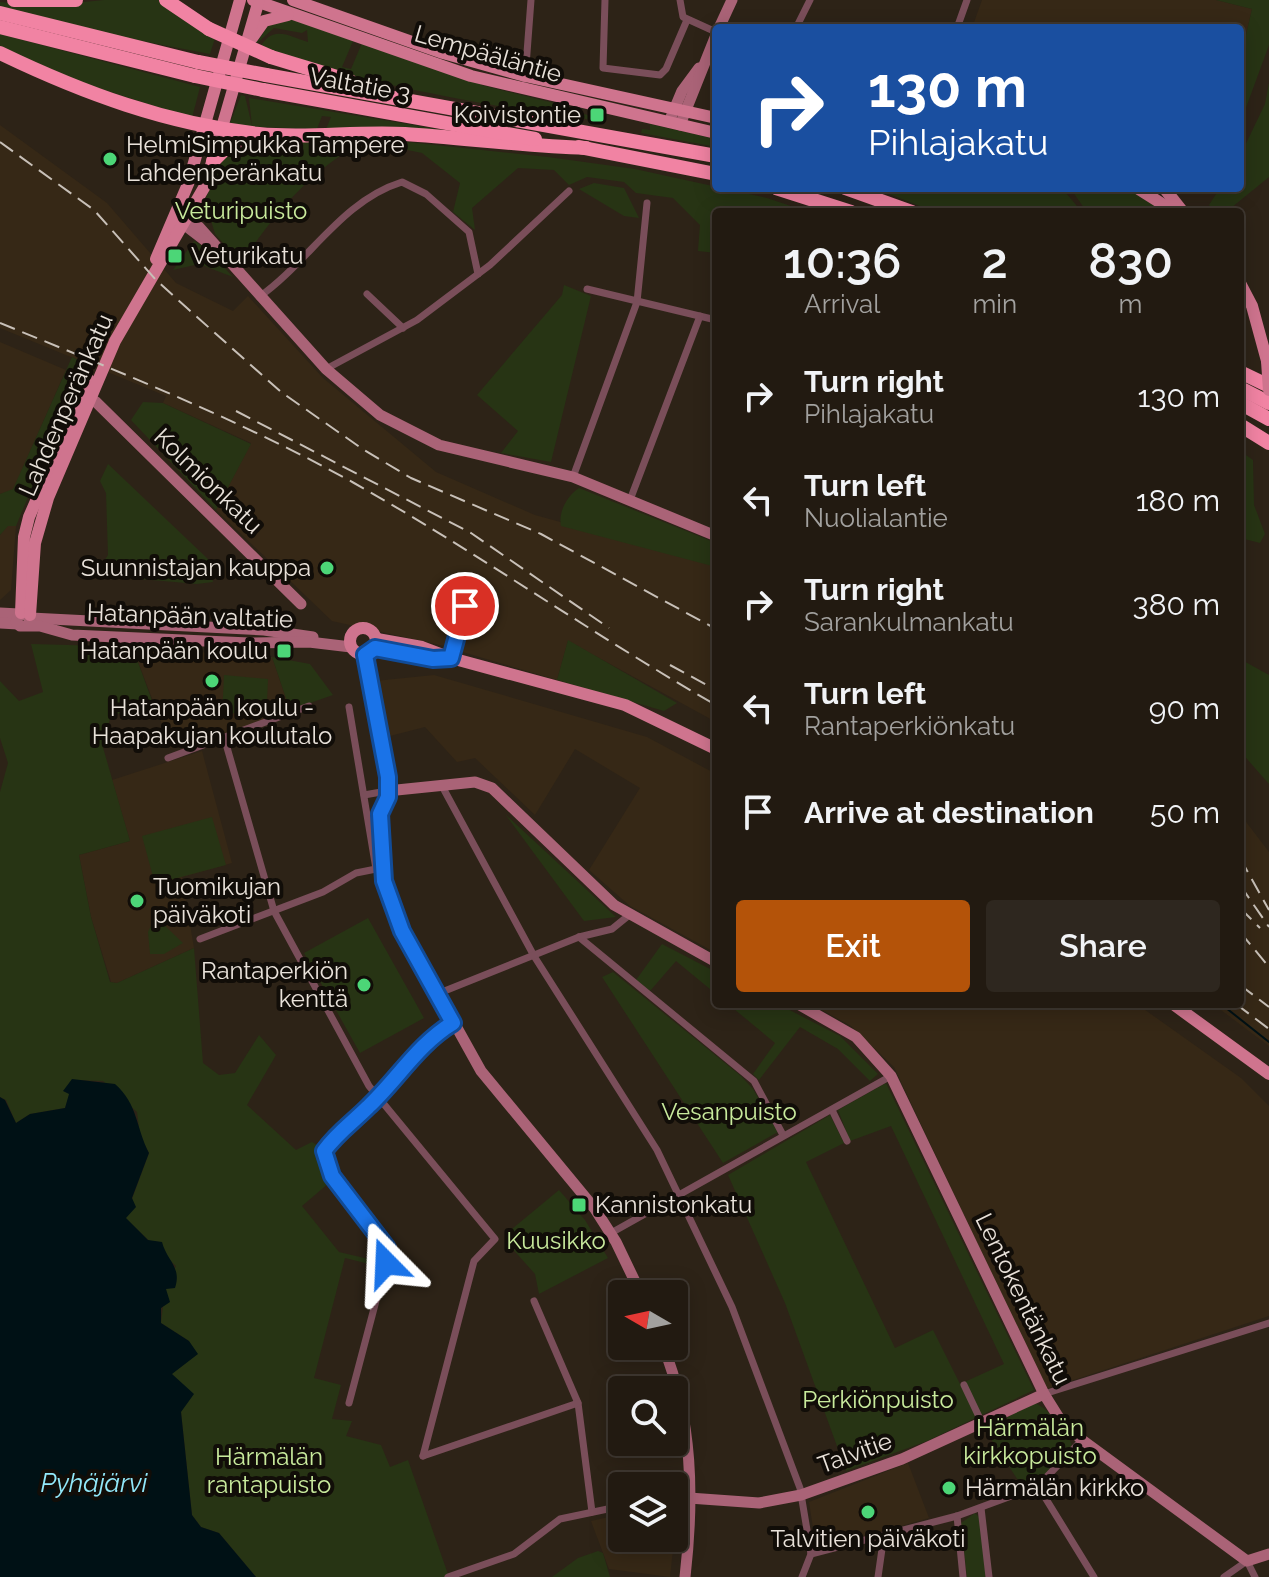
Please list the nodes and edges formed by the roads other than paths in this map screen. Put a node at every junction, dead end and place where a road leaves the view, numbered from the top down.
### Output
1 (14, 0) edge
2 (76, 0) edge
3 (166, 0) edge
4 (240, 0) edge
5 (295, 0) edge
6 (531, 0) edge
7 (605, 0) edge
8 (680, 0) edge
9 (732, 0) edge
10 (810, 0) edge
11 (967, 0) edge
12 (256, 1) edge
13 (0, 13) edge
14 (294, 14) junction
15 (687, 20) junction
16 (721, 24) edge
17 (798, 24) edge
18 (958, 24) edge
19 (0, 27) edge
20 (712, 30) edge
21 (712, 43) edge
22 (245, 47) junction
23 (0, 53) edge
24 (196, 69) junction
25 (265, 82) junction
26 (524, 83) junction
27 (400, 97) junction
28 (676, 117) junction
29 (712, 118) edge
30 (205, 126) junction
31 (222, 128) junction
32 (712, 131) edge
33 (277, 135) junction
34 (586, 148) junction
35 (712, 155) edge
36 (213, 161) junction
37 (712, 173) edge
38 (569, 191) dead end
39 (788, 192) edge
40 (856, 192) edge
41 (1143, 192) edge
42 (1167, 192) edge
43 (647, 203) dead end
44 (838, 208) edge
45 (901, 208) edge
46 (1169, 208) edge
47 (1180, 208) edge
48 (182, 222) junction
49 (478, 274) junction
50 (587, 289) dead end
51 (1244, 292) edge
52 (367, 294) dead end
53 (259, 297) junction
54 (637, 302) junction
55 (700, 316) junction
56 (712, 319) edge
57 (403, 328) junction
58 (326, 369) junction
59 (1244, 374) edge
60 (1269, 388) edge
61 (1244, 390) edge
62 (86, 396) junction
63 (1269, 403) edge
64 (1244, 405) edge
65 (1269, 419) edge
66 (1244, 427) edge
67 (1269, 442) edge
68 (573, 477) junction
69 (630, 500) junction
70 (712, 534) edge
71 (301, 604) dead end
72 (465, 606) dead end
73 (0, 613) edge
74 (27, 616) junction
75 (0, 623) edge
76 (362, 647) junction
77 (451, 658) junction
78 (309, 706) dead end
79 (349, 707) dead end
80 (224, 737) junction
81 (712, 747) edge
82 (168, 758) dead end
83 (442, 786) junction
84 (387, 792) junction
85 (364, 795) junction
86 (366, 808) junction
87 (379, 868) junction
88 (274, 911) junction
89 (628, 916) junction
90 (579, 937) junction
91 (200, 939) dead end
92 (534, 956) junction
93 (712, 960) edge
94 (437, 994) junction
95 (805, 1008) edge
96 (1178, 1008) edge
97 (453, 1023) junction
98 (1269, 1074) edge
99 (891, 1076) junction
100 (378, 1097) junction
101 (832, 1110) junction
102 (783, 1135) junction
103 (847, 1141) dead end
104 (680, 1195) junction
105 (611, 1233) junction
106 (634, 1280) edge
107 (534, 1301) dead end
108 (1269, 1323) edge
109 (667, 1360) edge
110 (964, 1385) dead end
111 (1044, 1394) junction
112 (349, 1403) dead end
113 (578, 1403) junction
114 (982, 1423) junction
115 (1082, 1440) junction
116 (1038, 1486) junction
117 (801, 1495) junction
118 (689, 1498) junction
119 (981, 1508) junction
120 (608, 1509) edge
121 (592, 1512) junction
122 (957, 1516) junction
123 (884, 1535) junction
124 (811, 1554) junction
125 (1269, 1554) edge
126 (1247, 1561) junction
127 (448, 1577) edge
128 (685, 1577) edge
129 (802, 1577) edge
130 (878, 1577) edge
131 (963, 1577) edge
132 (989, 1577) edge
133 (1094, 1577) edge
134 (1224, 1577) edge
135 (1255, 1577) edge

1 - 2 highway
3 - 27 highway, bridge
4 - 30 main road, Lahdenperänkatu
5 - 26 main road, Lempääläntie
6 - 26 street
7 - 15 street
8 - 15 street
9 - 16 street
10 - 17 street
11 - 18 street
12 - 14 main road, Lempääläntie
12 - 22 main road, Lahdenperänkatu
13 - 24 highway, Valtatie 3
14 - 22 main road
14 - 26 main road, Lempääläntie
15 - 20 street
19 - 24 highway, Valtatie 3
21 - 28 street
22 - 31 main road, Lahdenperänkatu
23 - 30 highway
24 - 25 highway, Valtatie 3, bridge
25 - 27 highway, Valtatie 3
25 - 34 highway, Valtatie 3
26 - 28 main road, Lempääläntie
27 - 35 highway, Valtatie 3
28 - 29 main road, Lempääläntie
28 - 32 main road, Lempääläntie
30 - 31 highway
30 - 48 main road, Lahdenperänkatu
31 - 33 highway
31 - 36 main road, Lahdenperänkatu
33 - 34 highway
33 - 36 highway
34 - 37 highway, Valtatie 3
36 - 48 main road, Lahdenperänkatu
38 - 49 street
39 - 44 highway
40 - 45 highway
41 - 46 main road
42 - 47 main road
43 - 54 street
48 - 53 street
48 - 62 main road, Lahdenperänkatu
49 - 53 street
49 - 57 street
50 - 54 street
51 - 60 main road, bridge
52 - 57 street
53 - 58 street
54 - 55 street
54 - 68 street
55 - 56 street
55 - 69 street
57 - 58 street
58 - 68 street
59 - 60 highway
61 - 63 highway
62 - 71 street, Kolmionkatu
62 - 74 main road, Lahdenperänkatu
64 - 65 highway
66 - 67 highway
68 - 69 street
69 - 70 street
72 - 77 street
73 - 74 street, Hatanpään valtatie
74 - 75 street, Hatanpään valtatie
74 - 76 street, Hatanpään valtatie
74 - 76 street, Hatanpään valtatie
76 - 77 main road
76 - 84 street
77 - 81 main road
78 - 80 street
79 - 85 street
80 - 82 street
80 - 88 street
83 - 84 street
83 - 89 street
83 - 92 street
84 - 85 street
84 - 86 street
84 - 87 street
85 - 86 street
86 - 87 street
87 - 88 street
87 - 94 street
88 - 91 street
88 - 100 street
89 - 90 street
89 - 93 street
90 - 92 street
90 - 102 street
92 - 94 street
92 - 104 street
94 - 97 street
95 - 99 street, Lentokentänkatu
96 - 98 main road
97 - 100 street
97 - 105 street
99 - 101 street
99 - 111 street, Lentokentänkatu
100 - 112 street
100 - 113 street
101 - 102 street
101 - 103 street
102 - 104 street
104 - 105 street
104 - 117 street
105 - 106 street
107 - 113 street
108 - 111 street, Talvitie
109 - 118 street
110 - 114 street
111 - 114 street, Talvitie
111 - 115 street, Lentokentänkatu
113 - 121 street
114 - 117 street, Talvitie
115 - 116 street
115 - 126 street, Lentokentänkatu
116 - 119 street
116 - 133 street
117 - 118 street, Talvitie
117 - 124 street
118 - 128 street
119 - 122 street
119 - 132 street
120 - 121 street
121 - 127 street
122 - 123 street
122 - 131 street
123 - 124 street
123 - 130 street
124 - 129 street
125 - 126 street
126 - 134 street
126 - 135 street, Lentokentänkatu

